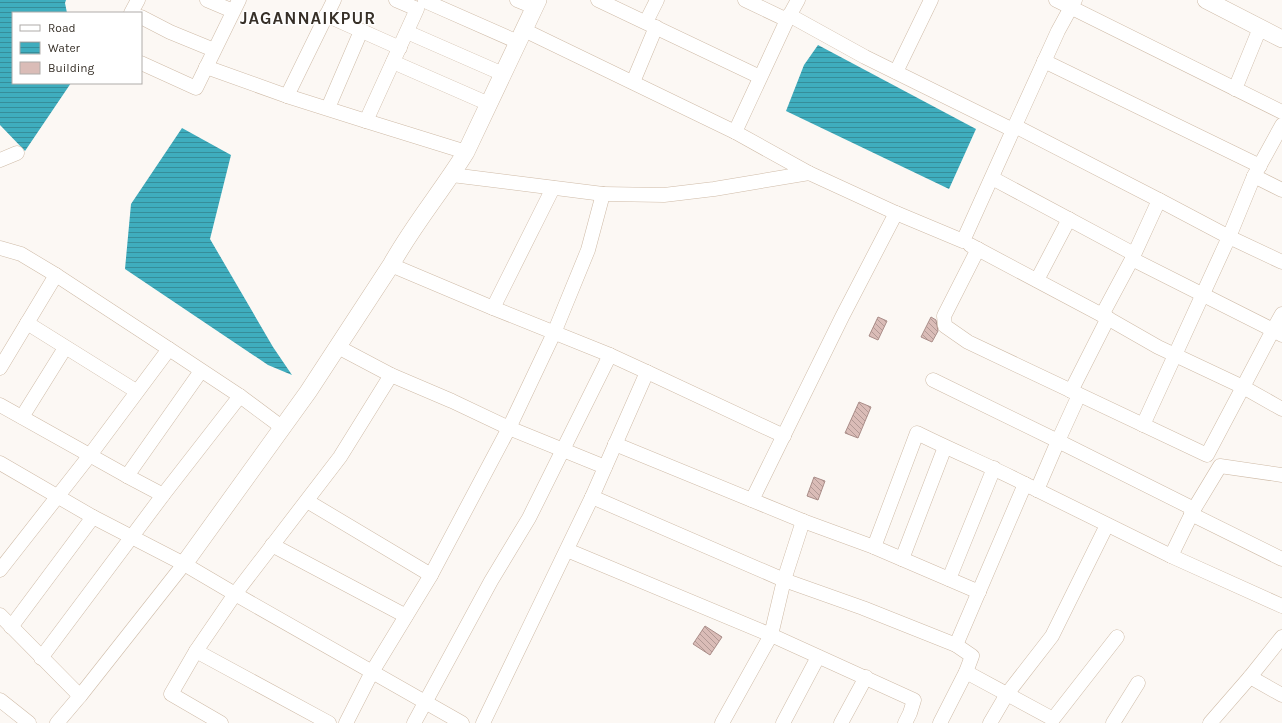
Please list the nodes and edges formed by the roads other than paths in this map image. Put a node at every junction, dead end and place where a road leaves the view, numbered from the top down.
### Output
1 (208, 0) edge
2 (334, 0) edge
3 (396, 0) edge
4 (516, 0) edge
5 (598, 0) edge
6 (657, 0) edge
7 (745, 0) edge
8 (798, 0) edge
9 (930, 0) edge
10 (1056, 0) edge
11 (1206, 0) edge
12 (423, 3) edge
13 (536, 4) edge
14 (1073, 4) edge
15 (236, 6) edge
16 (142, 15) edge
17 (326, 15) junction
18 (788, 18) junction
19 (651, 24) junction
20 (1260, 28) junction
21 (361, 31) junction
22 (407, 32) junction
23 (521, 36) junction
24 (1282, 39) edge
25 (400, 48) junction
26 (214, 50) junction
27 (1044, 61) junction
28 (393, 62) junction
29 (142, 63) edge
30 (206, 67) junction
31 (896, 72) junction
32 (503, 74) junction
33 (760, 77) junction
34 (633, 82) junction
35 (1234, 89) junction
36 (287, 96) junction
37 (489, 104) junction
38 (328, 108) junction
39 (1282, 112) edge
40 (366, 121) junction
41 (1282, 125) edge
42 (1014, 128) junction
43 (735, 132) junction
44 (466, 152) junction
45 (17, 153) dead end
46 (0, 160) edge
47 (1257, 171) junction
48 (809, 173) junction
49 (452, 175) junction
50 (992, 178) junction
51 (553, 188) junction
52 (1282, 190) edge
53 (603, 194) junction
54 (1159, 200) junction
55 (896, 214) junction
56 (1069, 219) junction
57 (1229, 237) junction
58 (963, 241) junction
59 (0, 248) edge
60 (978, 249) junction
61 (1133, 257) junction
62 (1282, 262) edge
63 (391, 265) junction
64 (56, 275) junction
65 (1038, 280) junction
66 (1202, 294) junction
67 (492, 308) junction
68 (1282, 314) edge
69 (1105, 317) junction
70 (27, 323) junction
71 (1277, 332) edge
72 (554, 333) junction
73 (338, 347) junction
74 (65, 348) junction
75 (169, 349) junction
76 (1174, 354) junction
77 (610, 356) junction
78 (0, 368) edge
79 (201, 371) junction
80 (647, 372) junction
81 (391, 375) junction
82 (933, 380) dead end
83 (1243, 387) junction
84 (136, 391) junction
85 (1075, 393) junction
86 (240, 396) junction
87 (0, 405) edge
88 (1282, 409) edge
89 (22, 417) junction
90 (1143, 425) junction
91 (283, 428) junction
92 (509, 428) junction
93 (784, 436) junction
94 (1058, 441) junction
95 (615, 444) junction
96 (945, 447) junction
97 (564, 450) junction
98 (90, 455) junction
99 (0, 464) edge
100 (605, 467) junction
101 (994, 468) junction
102 (1282, 475) edge
103 (127, 476) junction
104 (1031, 487) junction
105 (163, 494) junction
106 (57, 497) junction
107 (592, 497) junction
108 (307, 500) junction
109 (752, 500) junction
110 (1192, 511) junction
111 (93, 517) junction
112 (803, 520) junction
113 (1107, 525) junction
114 (131, 537) junction
115 (272, 545) junction
116 (874, 547) junction
117 (567, 550) junction
118 (1171, 556) junction
119 (902, 559) junction
120 (1282, 559) edge
121 (2, 562) edge
122 (184, 564) junction
123 (431, 575) junction
124 (949, 579) junction
125 (784, 580) junction
126 (979, 592) junction
127 (235, 594) junction
128 (1282, 606) edge
129 (0, 615) edge
130 (406, 616) junction
131 (11, 627) junction
132 (771, 635) junction
133 (1117, 637) dead end
134 (1282, 637) edge
135 (956, 645) junction
136 (196, 650) junction
137 (818, 657) junction
138 (41, 658) junction
139 (372, 672) junction
140 (966, 672) junction
141 (866, 677) junction
142 (1250, 677) junction
143 (1138, 683) dead end
144 (1007, 694) junction
145 (1282, 695) edge
146 (80, 696) junction
147 (0, 700) edge
148 (426, 702) junction
149 (1055, 722) edge
150 (29, 723) edge
151 (57, 723) edge
152 (221, 723) edge
153 (328, 723) edge
154 (346, 723) edge
155 (414, 723) edge
156 (462, 723) edge
157 (483, 723) edge
158 (722, 723) edge
159 (783, 723) edge
160 (842, 723) edge
161 (905, 723) edge
162 (940, 723) edge
163 (990, 723) edge
164 (1114, 723) edge
165 (1210, 723) edge

1 - 15 street
2 - 17 street
3 - 12 street
4 - 13 street
5 - 19 street
6 - 19 street
7 - 18 street
8 - 18 street
9 - 31 street
10 - 14 street
11 - 20 street
12 - 22 street
12 - 23 street
13 - 23 street
14 - 27 street
14 - 35 street
15 - 26 street
16 - 26 street
17 - 21 street
17 - 36 street
18 - 31 street
18 - 33 street
19 - 33 street
19 - 34 street
20 - 24 street
20 - 35 street
21 - 25 street
21 - 38 street
22 - 25 street
22 - 32 street
23 - 32 street
23 - 34 street
25 - 28 street
26 - 30 street
27 - 42 street
27 - 47 street
28 - 37 street
28 - 40 street
29 - 30 street
30 - 36 street
31 - 42 street
32 - 37 street
33 - 43 street
34 - 43 street
35 - 39 street
36 - 38 street
37 - 44 street
38 - 40 street
40 - 44 street
41 - 47 street
42 - 50 street
42 - 54 street
43 - 48 street
44 - 49 street
45 - 46 street
47 - 52 street
47 - 57 street
48 - 53 street
48 - 55 street
49 - 51 street
49 - 63 street
50 - 56 street
50 - 58 street
51 - 53 street
51 - 67 street
53 - 72 street
54 - 57 street
54 - 61 street
55 - 58 street
55 - 93 street
56 - 61 street
56 - 65 street
57 - 62 street
57 - 66 street
58 - 60 street
59 - 64 street
60 - 65 street
60 - 85 street
61 - 66 street
61 - 69 street
63 - 67 street
63 - 73 street
64 - 70 street
64 - 75 street
65 - 69 street
66 - 71 street
66 - 76 street
67 - 72 street
68 - 71 street
69 - 76 street
69 - 85 street
70 - 74 street
70 - 78 street
71 - 83 street
72 - 77 street
72 - 92 street
73 - 81 street
73 - 91 street
74 - 84 street
74 - 89 street
75 - 79 street
75 - 84 street
76 - 83 street
76 - 90 street
77 - 80 street
77 - 97 street
79 - 86 street
79 - 103 street
80 - 93 street
80 - 95 street
81 - 92 street
81 - 108 street
82 - 94 street
83 - 88 street
83 - 90 street
84 - 98 street
85 - 90 street
85 - 94 street
86 - 91 street
86 - 105 street
87 - 89 street
89 - 98 street
91 - 122 street
92 - 97 street
92 - 123 street
93 - 109 street
94 - 104 street
94 - 110 street
95 - 100 street
95 - 109 street
96 - 101 street
96 - 116 street
96 - 119 street
97 - 100 street
97 - 148 street
98 - 103 street
98 - 106 street
99 - 106 street
100 - 107 street
101 - 104 street
101 - 124 street
102 - 110 street
103 - 105 street
104 - 113 street
104 - 126 street
105 - 114 street
106 - 111 street
106 - 121 street
107 - 117 street
107 - 125 street
108 - 115 street
108 - 123 street
109 - 112 street
110 - 118 street
110 - 120 street
111 - 114 street
111 - 131 street
112 - 116 street
112 - 125 street
113 - 118 street
113 - 144 street
114 - 122 street
114 - 138 street
115 - 127 street
115 - 130 street
116 - 119 street
117 - 132 street
117 - 157 street
118 - 128 street
119 - 124 street
122 - 127 street
122 - 146 street
123 - 130 street
124 - 126 street
125 - 132 street
125 - 135 street
126 - 135 street
127 - 136 street
127 - 139 street
129 - 131 street
130 - 139 street
131 - 138 street
132 - 137 street
132 - 158 street
133 - 149 street
134 - 142 street
135 - 140 street
136 - 152 street
136 - 153 street
137 - 141 street
137 - 159 street
138 - 146 street
139 - 148 street
139 - 154 street
140 - 144 street
140 - 162 street
141 - 160 street
141 - 161 street
142 - 145 street
142 - 165 street
143 - 164 street
144 - 149 street
144 - 163 street
146 - 151 street
147 - 150 street
148 - 155 street
148 - 156 street

